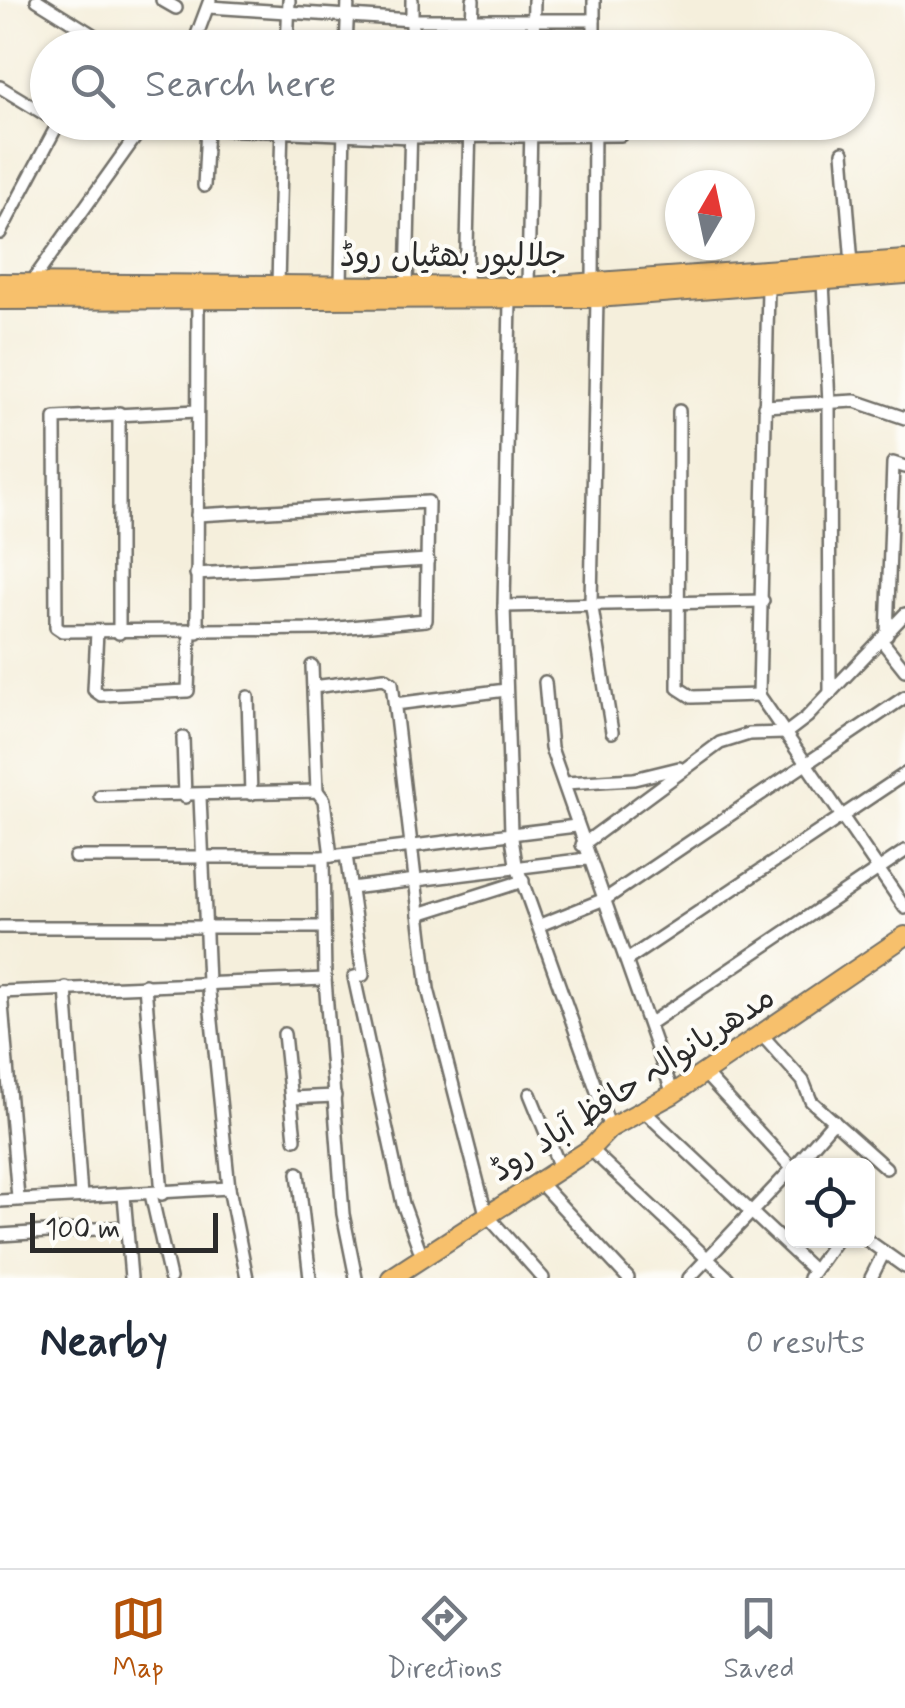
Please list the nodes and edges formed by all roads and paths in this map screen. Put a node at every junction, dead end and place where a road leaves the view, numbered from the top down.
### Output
1 (37, 0) edge
2 (162, 0) edge
3 (288, 0) edge
4 (348, 0) edge
5 (412, 0) edge
6 (474, 0) edge
7 (534, 0) edge
8 (594, 0) edge
9 (210, 4) edge
10 (58, 6) edge
11 (176, 8) dead end
12 (288, 14) junction
13 (347, 17) junction
14 (412, 20) junction
15 (472, 20) junction
16 (534, 20) junction
17 (594, 20) junction
18 (90, 30) edge
19 (199, 30) edge
20 (288, 30) edge
21 (347, 30) edge
22 (412, 30) edge
23 (472, 30) edge
24 (534, 30) edge
25 (594, 30) edge
26 (0, 87) edge
27 (30, 105) edge
28 (50, 140) edge
29 (134, 140) edge
30 (205, 140) edge
31 (282, 140) edge
32 (344, 140) edge
33 (411, 140) edge
34 (469, 140) edge
35 (531, 140) edge
36 (594, 140) edge
37 (843, 152) dead end
38 (204, 186) dead end
39 (0, 233) edge
40 (905, 260) edge
41 (852, 264) junction
42 (905, 274) edge
43 (824, 282) junction
44 (0, 283) edge
45 (31, 283) junction
46 (278, 285) junction
47 (341, 285) junction
48 (407, 286) junction
49 (528, 287) junction
50 (466, 288) junction
51 (768, 288) junction
52 (595, 291) junction
53 (198, 299) junction
54 (0, 300) edge
55 (510, 300) junction
56 (829, 404) junction
57 (764, 406) junction
58 (197, 411) junction
59 (679, 411) dead end
60 (119, 414) junction
61 (905, 418) edge
62 (905, 467) edge
63 (197, 515) junction
64 (428, 560) junction
65 (196, 574) junction
66 (763, 600) junction
67 (591, 602) junction
68 (678, 602) junction
69 (504, 606) junction
70 (905, 614) edge
71 (97, 632) junction
72 (193, 632) junction
73 (119, 633) junction
74 (884, 638) junction
75 (312, 666) dead end
76 (905, 670) edge
77 (545, 682) dead end
78 (313, 686) junction
79 (506, 690) junction
80 (830, 694) junction
81 (759, 696) junction
82 (248, 697) dead end
83 (905, 697) edge
84 (394, 704) junction
85 (612, 732) dead end
86 (786, 733) junction
87 (184, 738) dead end
88 (805, 765) junction
89 (682, 768) junction
90 (905, 774) edge
91 (565, 784) junction
92 (317, 792) junction
93 (251, 794) junction
94 (100, 796) dead end
95 (185, 797) junction
96 (200, 797) junction
97 (845, 815) junction
98 (576, 826) junction
99 (511, 832) junction
100 (582, 845) junction
101 (412, 847) junction
102 (905, 851) edge
103 (346, 854) junction
104 (203, 856) junction
105 (327, 856) junction
106 (75, 858) dead end
107 (587, 859) junction
108 (516, 864) junction
109 (880, 869) junction
110 (522, 881) junction
111 (416, 882) junction
112 (351, 888) junction
113 (607, 898) junction
114 (905, 908) edge
115 (419, 914) junction
116 (540, 925) junction
117 (0, 926) edge
118 (206, 927) junction
119 (324, 927) junction
120 (905, 936) edge
121 (628, 960) junction
122 (325, 979) junction
123 (208, 982) junction
124 (145, 984) junction
125 (66, 988) junction
126 (0, 992) edge
127 (649, 1024) junction
128 (284, 1034) dead end
129 (761, 1034) junction
130 (704, 1072) junction
131 (530, 1094) dead end
132 (673, 1094) junction
133 (334, 1096) junction
134 (291, 1098) junction
135 (644, 1111) junction
136 (834, 1121) junction
137 (610, 1128) junction
138 (296, 1138) dead end
139 (590, 1150) junction
140 (802, 1158) edge
141 (785, 1162) edge
142 (886, 1168) dead end
143 (560, 1170) junction
144 (298, 1172) dead end
145 (785, 1178) edge
146 (540, 1183) junction
147 (230, 1188) junction
148 (156, 1194) junction
149 (124, 1195) junction
150 (80, 1196) junction
151 (18, 1198) junction
152 (0, 1200) edge
153 (752, 1213) junction
154 (486, 1214) junction
155 (127, 1227) junction
156 (0, 1235) edge
157 (875, 1246) edge
158 (830, 1248) edge
159 (884, 1252) junction
160 (707, 1258) junction
161 (423, 1259) junction
162 (905, 1268) edge
163 (811, 1275) edge
164 (132, 1278) edge
165 (170, 1278) edge
166 (247, 1278) edge
167 (310, 1278) edge
168 (356, 1278) edge
169 (391, 1278) edge
170 (543, 1278) edge
171 (628, 1278) edge
172 (689, 1278) edge
173 (728, 1278) edge
174 (871, 1278) edge

1 - 10 street
2 - 11 street
3 - 12 street
4 - 13 street
5 - 14 street
6 - 15 street
7 - 16 street
8 - 17 street
9 - 12 street
9 - 19 street
10 - 18 street
12 - 13 street
12 - 20 street
13 - 14 street
13 - 21 street
14 - 15 street
14 - 22 street
15 - 16 street
15 - 23 street
16 - 17 street
16 - 24 street
17 - 25 street
26 - 27 street
28 - 39 street
29 - 45 street
30 - 38 street
31 - 46 street
32 - 47 street
33 - 48 street
34 - 50 street
35 - 49 street
36 - 52 street
37 - 41 street
40 - 41 main road, جلالپور بھٹیاں روڈ
41 - 52 main road, جلالپور بھٹیاں روڈ
42 - 43 main road, جلالپور بھٹیاں روڈ
43 - 51 main road, جلالپور بھٹیاں روڈ
43 - 56 street
44 - 45 main road, جلالپور بھٹیاں روڈ
45 - 46 main road, جلالپور بھٹیاں روڈ
46 - 47 main road, جلالپور بھٹیاں روڈ
47 - 48 main road, جلالپور بھٹیاں روڈ
48 - 50 main road, جلالپور بھٹیاں روڈ
49 - 50 main road, جلالپور بھٹیاں روڈ
49 - 52 main road, جلالپور بھٹیاں روڈ
51 - 52 main road, جلالپور بھٹیاں روڈ
51 - 57 street
52 - 55 main road, جلالپور بھٹیاں روڈ
52 - 67 street
53 - 54 main road, جلالپور بھٹیاں روڈ
53 - 55 main road, جلالپور بھٹیاں روڈ
53 - 58 street
55 - 69 street
56 - 57 street
56 - 61 street
56 - 80 street
57 - 66 street
58 - 60 street
58 - 63 street
59 - 68 street
60 - 71 street
60 - 73 street
62 - 74 street
63 - 64 street
63 - 65 street
64 - 65 street
64 - 72 street
65 - 72 street
66 - 68 street
66 - 81 street
67 - 68 street
67 - 69 street
67 - 85 street
68 - 81 street
69 - 79 street
70 - 74 street
71 - 72 street
71 - 73 street
72 - 73 street
74 - 76 street
74 - 80 street
75 - 78 street
77 - 91 street
78 - 84 street
78 - 92 street
79 - 84 street
79 - 99 street
80 - 86 street
81 - 86 street
82 - 93 street
83 - 88 street
84 - 101 street
86 - 88 street
86 - 89 street
87 - 95 street
88 - 97 street
88 - 113 street
89 - 91 street
89 - 100 street
90 - 97 street
91 - 98 street
92 - 93 street
92 - 105 street
93 - 96 street
94 - 95 street
95 - 96 street
96 - 104 street
97 - 109 street
97 - 121 street
98 - 99 street
98 - 100 street
99 - 101 street
99 - 108 street
100 - 107 street
101 - 103 street
101 - 111 street
102 - 109 street
103 - 105 street
103 - 112 street
104 - 105 street
104 - 106 street
104 - 118 street
105 - 119 street
107 - 108 street
107 - 113 street
108 - 110 street
108 - 111 street
109 - 114 street
109 - 127 street
110 - 115 street
110 - 116 street
111 - 112 street
111 - 115 street
112 - 161 street
113 - 116 street
113 - 121 street
115 - 154 street
116 - 137 street
117 - 118 street
118 - 119 street
118 - 123 street
119 - 122 street
120 - 129 main road, مدھریانوالہ حافظ آباد روڈ
121 - 127 street
122 - 123 street
122 - 133 street
123 - 124 street
123 - 147 street
124 - 125 street
124 - 148 street
125 - 126 street
125 - 150 street
126 - 151 street
127 - 132 street
128 - 134 street
129 - 130 main road, مدھریانوالہ حافظ آباد روڈ
129 - 136 street
130 - 132 main road, مدھریانوالہ حافظ آباد روڈ
130 - 141 street
131 - 143 street
132 - 135 main road, مدھریانوالہ حافظ آباد روڈ
133 - 134 street
133 - 168 street
134 - 138 street
135 - 137 main road, مدھریانوالہ حافظ آباد روڈ
135 - 153 street
136 - 140 street
136 - 142 street
137 - 139 main road, مدھریانوالہ حافظ آباد روڈ
139 - 143 main road, مدھریانوالہ حافظ آباد روڈ
139 - 160 street
143 - 146 main road, مدھریانوالہ حافظ آباد روڈ
144 - 167 street
145 - 153 street
146 - 154 main road, مدھریانوالہ حافظ آباد روڈ
146 - 171 street
147 - 148 street
147 - 166 street
148 - 149 street
148 - 165 street
149 - 150 street
149 - 155 street
150 - 151 street
151 - 152 street
153 - 160 street
153 - 163 street
154 - 161 main road, مدھریانوالہ حافظ آباد روڈ
154 - 170 street
155 - 156 street
155 - 164 street
157 - 159 street
158 - 163 street
159 - 162 street
159 - 174 street
160 - 172 street
160 - 173 street
161 - 169 main road, مدھریانوالہ حافظ آباد روڈ

